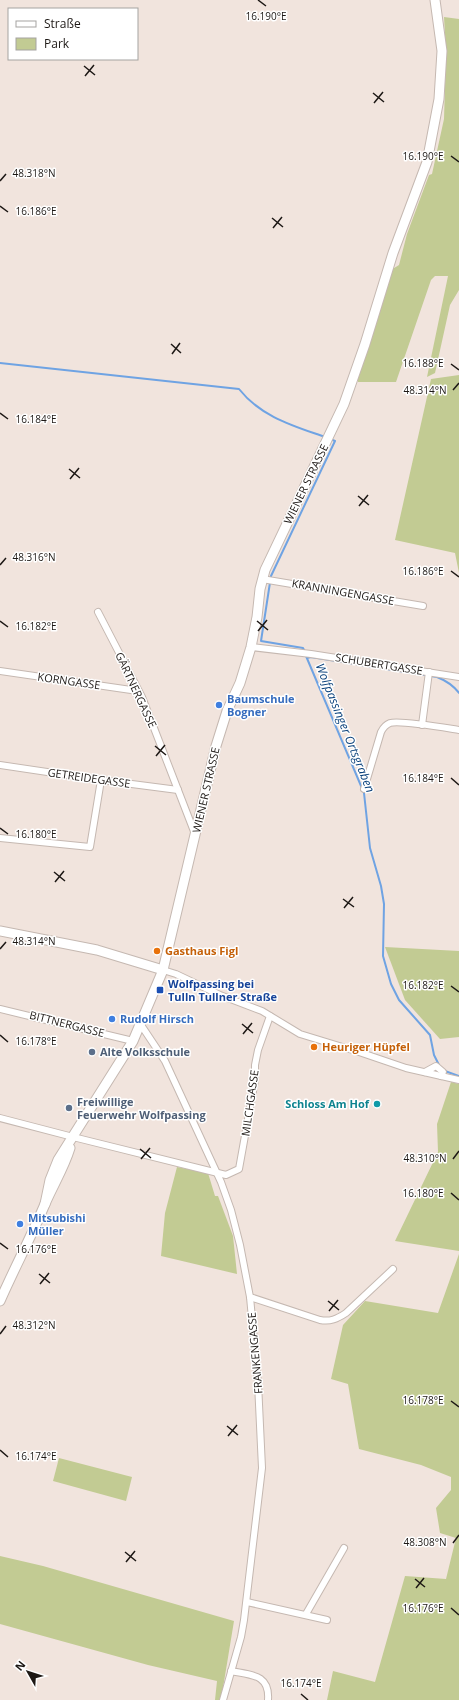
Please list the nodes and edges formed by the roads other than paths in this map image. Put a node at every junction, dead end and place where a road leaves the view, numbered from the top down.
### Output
1 (435, 0) edge
2 (267, 580) junction
3 (423, 606) dead end
4 (98, 612) dead end
5 (251, 647) junction
6 (0, 671) edge
7 (429, 675) junction
8 (459, 677) edge
9 (138, 691) junction
10 (422, 725) junction
11 (459, 730) edge
12 (0, 765) edge
13 (101, 780) junction
14 (364, 789) dead end
15 (178, 790) junction
16 (195, 836) junction
17 (0, 838) edge
18 (0, 931) edge
19 (163, 970) junction
20 (0, 1009) edge
21 (270, 1016) junction
22 (140, 1025) junction
23 (133, 1041) junction
24 (459, 1080) edge
25 (0, 1118) edge
26 (73, 1138) junction
27 (217, 1172) junction
28 (393, 1269) dead end
29 (250, 1298) junction
30 (0, 1301) edge
31 (344, 1548) dead end
32 (247, 1602) junction
33 (306, 1614) junction
34 (328, 1620) dead end
35 (231, 1671) junction
36 (223, 1700) edge
37 (268, 1700) edge

1 - 2 main road, WIENER STRASSE
2 - 3 street, KRANNINGENGASSE
2 - 5 main road, WIENER STRASSE
4 - 9 street, GÄRTNERGASSE
5 - 7 street, SCHUBERTGASSE
5 - 16 main road, WIENER STRASSE
6 - 9 street, KORNGASSE
7 - 8 street, SCHUBERTGASSE
7 - 10 street
9 - 15 street, GÄRTNERGASSE
10 - 11 street
10 - 14 street
12 - 13 street, GETREIDEGASSE
13 - 15 street, GETREIDEGASSE
13 - 17 street
15 - 16 street, GÄRTNERGASSE
16 - 19 main road, WIENER STRASSE
18 - 19 main road
19 - 21 street
19 - 22 main road, WIENER STRASSE
20 - 23 street, BITTNERGASSE
21 - 24 street
21 - 27 street, MILCHGASSE
22 - 23 main road, WIENER STRASSE
22 - 27 street, FRANKENGASSE
23 - 26 main road, WIENER STRASSE
25 - 26 street
26 - 27 street
26 - 30 main road, WIENER STRASSE
27 - 29 street, FRANKENGASSE
28 - 29 street
29 - 32 street, FRANKENGASSE
31 - 33 street
32 - 33 street
32 - 35 street, FRANKENGASSE
33 - 34 street
35 - 36 street, FRANKENGASSE
35 - 37 street

